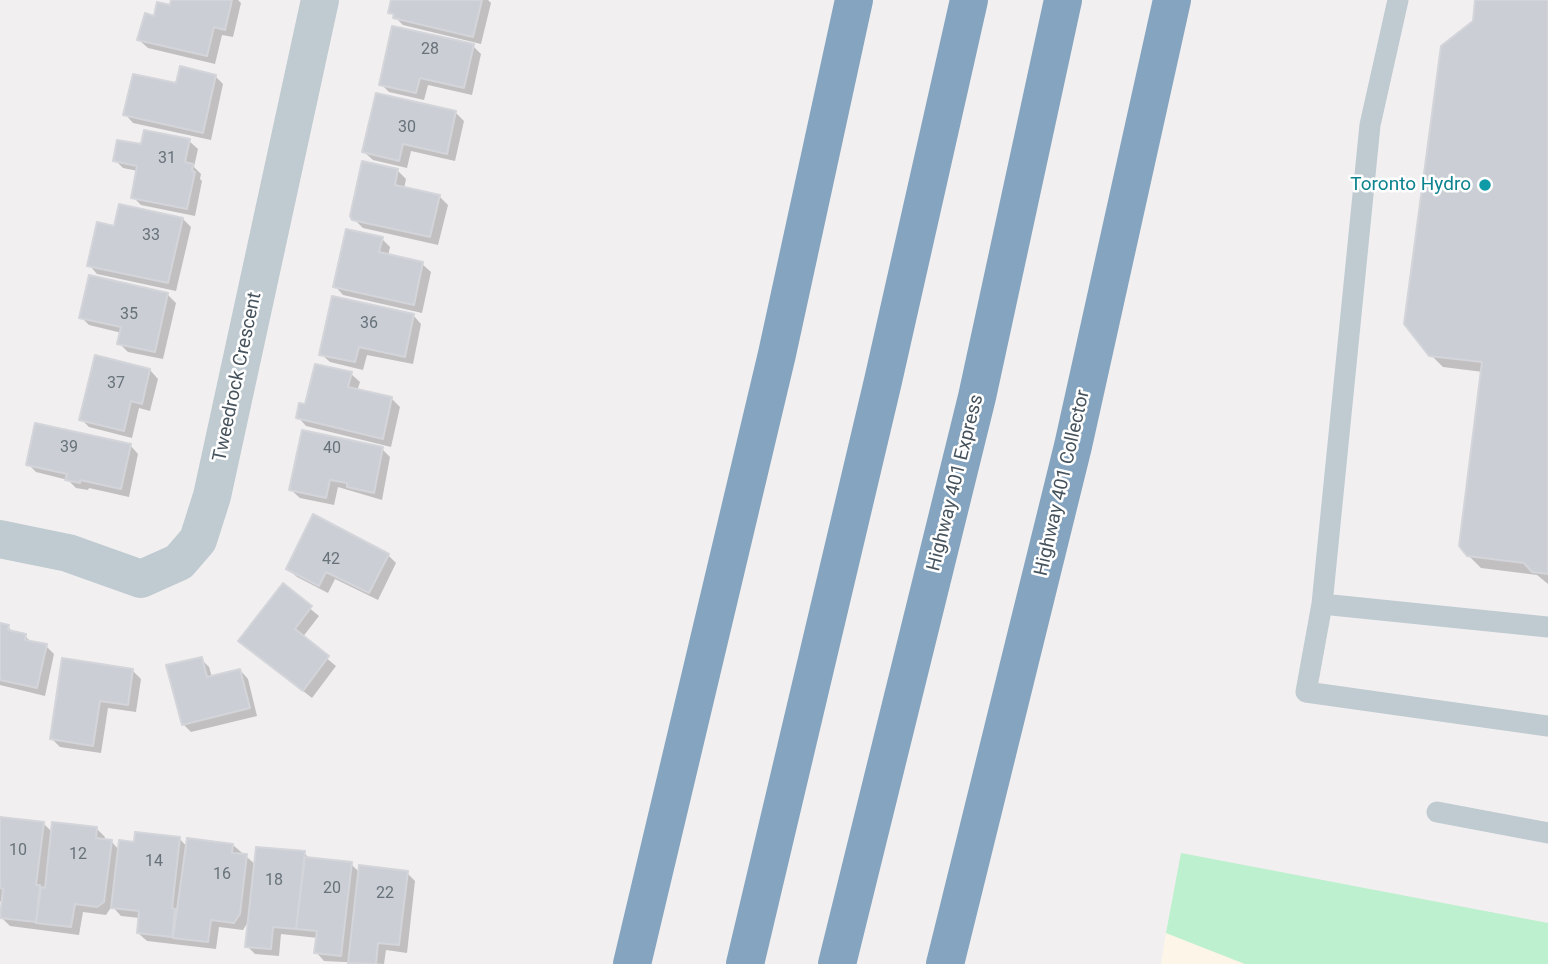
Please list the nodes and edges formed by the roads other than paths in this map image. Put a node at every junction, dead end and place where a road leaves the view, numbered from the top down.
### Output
1 (320, 0) edge
2 (854, 0) edge
3 (969, 0) edge
4 (1063, 0) edge
5 (1172, 0) edge
6 (1398, 0) edge
7 (0, 539) edge
8 (1322, 604) junction
9 (1548, 627) edge
10 (1548, 726) edge
11 (1437, 812) dead end
12 (1548, 833) edge
13 (632, 964) edge
14 (746, 964) edge
15 (837, 964) edge
16 (944, 964) edge

1 - 7 street, Tweedrock Crescent
2 - 13 highway
3 - 14 highway
4 - 15 highway, Highway 401 Express
5 - 16 highway, Highway 401 Collector
6 - 8 lane
8 - 9 lane
8 - 10 lane
11 - 12 lane

